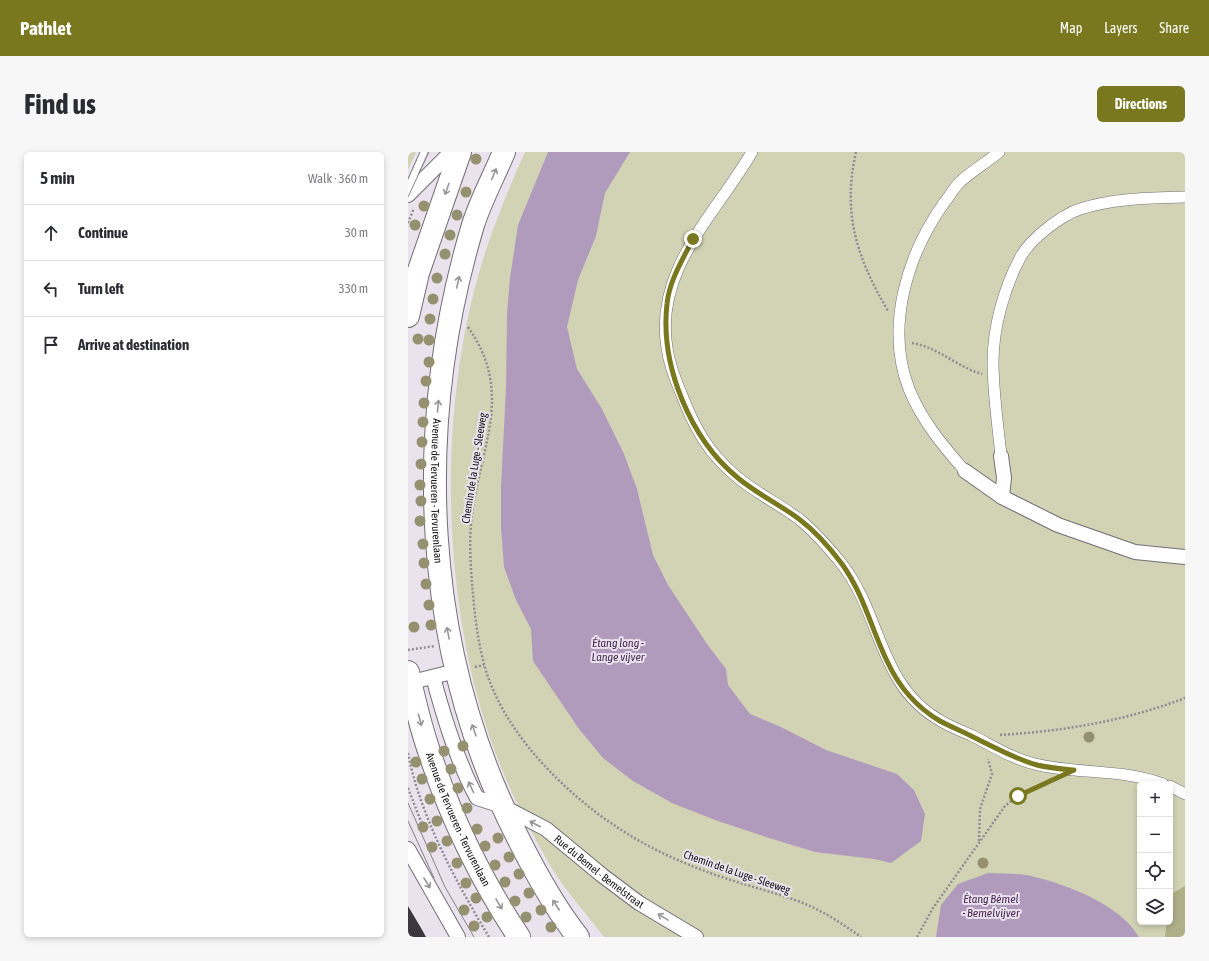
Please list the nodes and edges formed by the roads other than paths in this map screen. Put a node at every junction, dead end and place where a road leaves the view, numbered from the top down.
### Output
1 (424, 152) edge
2 (451, 152) edge
3 (460, 152) edge
4 (504, 152) edge
5 (752, 152) edge
6 (999, 152) edge
7 (408, 188) edge
8 (408, 195) edge
9 (1185, 197) edge
10 (408, 316) edge
11 (1001, 456) joint
12 (965, 471) joint
13 (1002, 497) junction
14 (1185, 557) edge
15 (456, 671) junction
16 (433, 677) junction
17 (409, 679) edge
18 (1149, 781) edge
19 (1173, 788) edge
20 (1185, 794) edge
21 (502, 806) junction
22 (408, 849) edge
23 (412, 866) edge
24 (458, 937) edge
25 (518, 937) edge
26 (578, 937) edge
27 (696, 937) edge

1 - 7 lane
2 - 8 street
3 -> 10 main road
15 -> 4 main road, Avenue de Tervueren - Tervurenlaan
5 - 18 street
6 - 12 street
9 - 11 street
11 - 13 street
12 - 13 street
13 - 14 street
15 - 16 street
21 -> 15 main road, Avenue de Tervueren - Tervurenlaan
16 - 17 street
21 -> 16 street
17 -> 25 main road, Avenue de Tervueren - Tervurenlaan
19 - 20 street
26 -> 21 main road, Avenue de Tervueren - Tervurenlaan
27 -> 21 street, Rue du Bemel - Bemelstraat
22 - 23 street
23 -> 24 street

